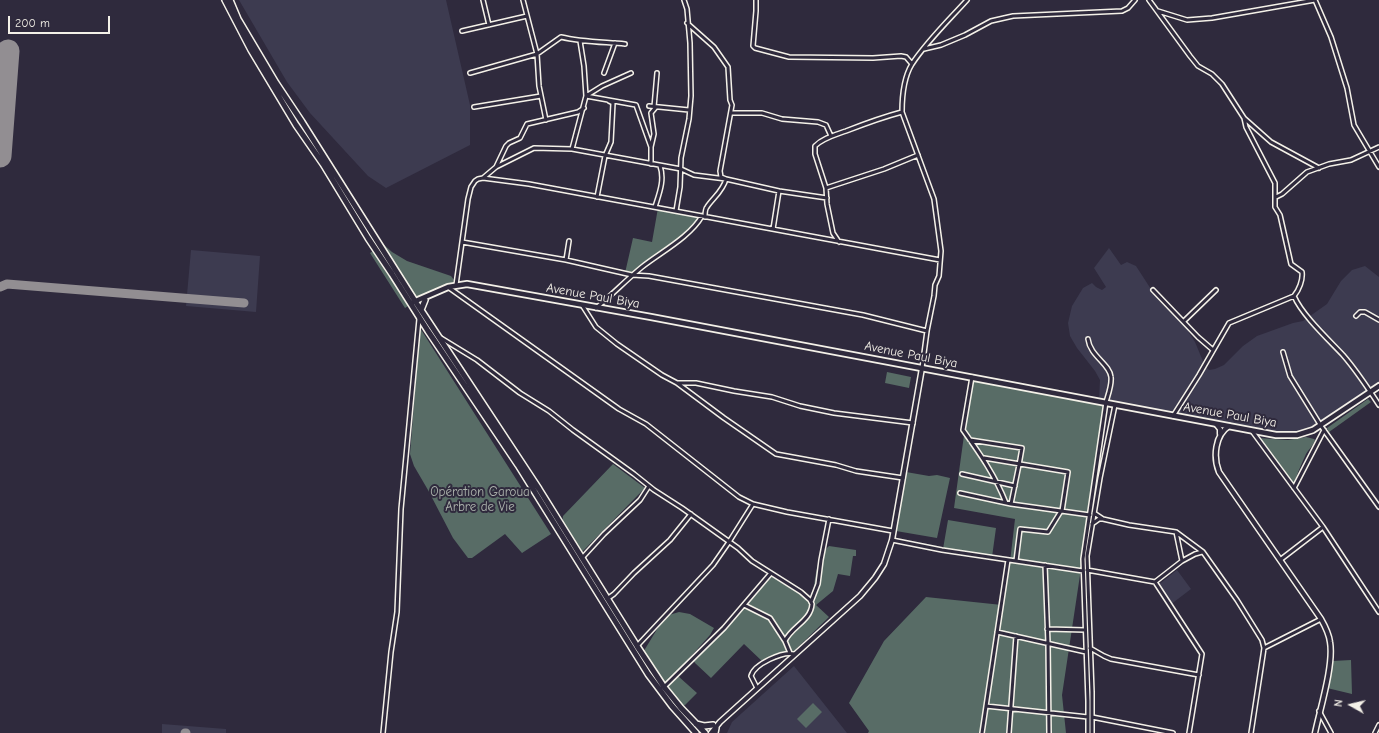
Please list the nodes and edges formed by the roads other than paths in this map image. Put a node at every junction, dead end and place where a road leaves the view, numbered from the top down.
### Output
1 (225, 0) edge
2 (230, 0) edge
3 (483, 0) edge
4 (523, 0) edge
5 (684, 0) edge
6 (756, 0) edge
7 (967, 0) edge
8 (1135, 0) edge
9 (1149, 0) edge
10 (1315, 0) edge
11 (1157, 11) junction
12 (527, 16) junction
13 (687, 23) junction
14 (489, 24) junction
15 (462, 31) dead end
16 (580, 41) junction
17 (615, 43) junction
18 (625, 44) dead end
19 (924, 49) junction
20 (537, 54) junction
21 (912, 64) junction
22 (470, 73) dead end
23 (604, 73) dead end
24 (631, 73) dead end
25 (657, 73) dead end
26 (541, 96) junction
27 (586, 96) junction
28 (607, 99) junction
29 (649, 106) dead end
30 (474, 107) dead end
31 (655, 107) junction
32 (584, 108) junction
33 (689, 110) junction
34 (902, 112) junction
35 (731, 113) junction
36 (1244, 118) junction
37 (546, 120) junction
38 (831, 136) junction
39 (651, 147) junction
40 (1379, 147) edge
41 (572, 150) junction
42 (1369, 151) junction
43 (918, 155) junction
44 (605, 156) junction
45 (651, 164) junction
46 (660, 166) junction
47 (496, 167) junction
48 (1379, 167) edge
49 (1319, 168) junction
50 (681, 169) junction
51 (483, 178) junction
52 (726, 179) junction
53 (826, 188) junction
54 (779, 191) junction
55 (597, 197) junction
56 (1276, 197) junction
57 (827, 198) junction
58 (655, 207) junction
59 (676, 211) junction
60 (704, 216) junction
61 (773, 229) junction
62 (569, 241) dead end
63 (462, 242) junction
64 (839, 242) junction
65 (566, 260) junction
66 (940, 260) junction
67 (632, 275) junction
68 (456, 285) junction
69 (448, 287) junction
70 (1153, 290) dead end
71 (1216, 290) dead end
72 (1294, 296) junction
73 (427, 298) junction
74 (414, 304) junction
75 (582, 305) junction
76 (596, 308) junction
77 (421, 310) junction
78 (1356, 316) dead end
79 (419, 317) junction
80 (1379, 320) edge
81 (1184, 322) junction
82 (927, 331) junction
83 (439, 337) junction
84 (1088, 339) dead end
85 (1213, 350) junction
86 (1283, 352) dead end
87 (922, 368) junction
88 (972, 378) junction
89 (677, 382) junction
90 (1379, 386) edge
91 (1370, 392) junction
92 (1106, 402) junction
93 (1115, 405) dead end
94 (1379, 405) edge
95 (1174, 416) junction
96 (913, 423) junction
97 (1216, 424) junction
98 (1229, 426) junction
99 (1322, 428) junction
100 (1252, 431) junction
101 (1220, 434) junction
102 (970, 440) junction
103 (984, 458) junction
104 (1020, 465) junction
105 (962, 474) dead end
106 (903, 478) junction
107 (998, 482) junction
108 (649, 486) junction
109 (1015, 486) junction
110 (1294, 488) junction
111 (960, 493) dead end
112 (1006, 503) junction
113 (753, 504) junction
114 (1011, 504) junction
115 (1379, 507) edge
116 (1062, 511) junction
117 (1094, 513) junction
118 (691, 514) junction
119 (1090, 515) junction
120 (829, 519) junction
121 (1103, 519) junction
122 (1092, 524) junction
123 (1323, 527) junction
124 (893, 531) junction
125 (1176, 532) junction
126 (892, 540) junction
127 (729, 542) junction
128 (1203, 552) junction
129 (582, 558) junction
130 (1008, 560) junction
131 (1280, 560) junction
132 (1016, 561) junction
133 (1182, 561) junction
134 (1045, 565) junction
135 (1087, 570) junction
136 (1083, 571) junction
137 (772, 573) junction
138 (1155, 582) junction
139 (607, 599) junction
140 (811, 602) junction
141 (744, 605) junction
142 (1379, 612) edge
143 (1321, 619) junction
144 (1047, 629) junction
145 (1085, 630) junction
146 (997, 632) junction
147 (1016, 636) junction
148 (785, 641) junction
149 (1048, 643) junction
150 (637, 646) junction
151 (1090, 648) junction
152 (1264, 648) junction
153 (1086, 652) junction
154 (792, 654) junction
155 (1199, 675) junction
156 (664, 687) junction
157 (758, 688) junction
158 (986, 706) junction
159 (1011, 708) junction
160 (1319, 711) junction
161 (1049, 712) junction
162 (1090, 717) junction
163 (1379, 725) edge
164 (694, 726) junction
165 (714, 729) edge
166 (1154, 731) edge
167 (383, 733) edge
168 (692, 733) edge
169 (696, 733) edge
170 (704, 733) edge
171 (711, 733) edge
172 (982, 733) edge
173 (1009, 733) edge
174 (1049, 733) edge
175 (1088, 733) edge
176 (1092, 733) edge
177 (1173, 733) edge
178 (1189, 733) edge
179 (1251, 733) edge
180 (1315, 733) edge
181 (1332, 733) edge
182 (1375, 733) edge

1 - 74 main road
2 - 74 main road
3 - 14 street
4 - 12 street
5 - 13 street
6 - 21 street
7 - 19 street
8 - 19 street
9 - 11 street
10 - 11 street
10 - 42 street
11 - 36 street
12 - 14 street
12 - 20 street
13 - 33 street
13 - 35 street
14 - 15 street
16 - 17 street
16 - 20 street
16 - 27 street
17 - 18 street
17 - 23 street
19 - 21 street
20 - 22 street
20 - 26 street
21 - 34 street
24 - 27 street
25 - 31 street
26 - 30 street
26 - 37 street
27 - 28 street
27 - 32 street
28 - 39 street
28 - 44 street
29 - 31 street
31 - 33 street
31 - 39 street
32 - 37 street
32 - 41 street
33 - 50 street
34 - 38 street
34 - 43 street
35 - 38 street
35 - 52 street
36 - 49 street
36 - 56 street
37 - 47 street
38 - 53 street
39 - 45 street
40 - 42 street
41 - 44 street
41 - 47 street
42 - 48 street
42 - 49 street
43 - 53 street
43 - 66 street
44 - 45 street
44 - 55 street
45 - 46 street
46 - 50 street
46 - 58 street
47 - 51 street
49 - 56 street
50 - 52 street
50 - 59 street
51 - 55 street
51 - 63 street
52 - 54 street
52 - 60 street
53 - 57 street
54 - 57 street
54 - 61 street
55 - 58 street
56 - 72 street
57 - 64 street
58 - 59 street
59 - 60 street
60 - 61 street
60 - 67 street
61 - 64 street
62 - 65 street
63 - 65 street
63 - 68 street
64 - 66 street
65 - 67 street
66 - 82 street
67 - 76 street
67 - 82 street
68 - 69 main road, Avenue Paul Biya
68 - 75 main road, Avenue Paul Biya
69 - 73 main road, Avenue Paul Biya
69 - 113 street
70 - 81 street
71 - 81 street
72 - 85 street
72 - 91 street
73 - 74 main road, Avenue Paul Biya
73 - 77 main road
74 - 77 main road
74 - 79 main road
75 - 76 main road, Avenue Paul Biya
75 - 89 street
76 - 87 main road, Avenue Paul Biya
77 - 83 main road
78 - 80 street
79 - 164 main road
79 - 167 street
81 - 85 street
82 - 87 street
83 - 108 street
83 - 129 main road
84 - 92 street
85 - 95 street
86 - 99 street
87 - 88 main road, Avenue Paul Biya
87 - 96 street
88 - 92 main road, Avenue Paul Biya
88 - 102 street
89 - 96 street
89 - 106 street
90 - 91 main road, Avenue Paul Biya
91 - 94 street
91 - 99 main road, Avenue Paul Biya
92 - 95 main road, Avenue Paul Biya
92 - 119 street
93 - 117 street
95 - 97 main road, Avenue Paul Biya
96 - 106 street
97 - 98 main road, Avenue Paul Biya
97 - 101 street
98 - 100 main road, Avenue Paul Biya
98 - 101 street
99 - 100 main road, Avenue Paul Biya
99 - 110 street
99 - 115 street
100 - 110 street
101 - 131 street
102 - 103 street
102 - 104 street
103 - 104 street
103 - 107 street
104 - 109 street
104 - 116 street
105 - 107 street
106 - 124 street
107 - 109 street
107 - 112 street
108 - 118 street
108 - 129 street
109 - 114 street
110 - 123 street
111 - 112 street
112 - 114 street
113 - 120 street
113 - 127 street
114 - 116 street
116 - 119 street
116 - 132 street
117 - 121 street
117 - 122 street
118 - 127 street
118 - 139 street
119 - 136 street
120 - 124 street
120 - 140 street
121 - 122 street
121 - 125 street
122 - 135 street
123 - 131 street
123 - 142 street
124 - 126 street
125 - 128 street
125 - 133 street
126 - 130 street
126 - 154 street
127 - 137 street
127 - 150 street
128 - 133 street
128 - 152 street
129 - 139 main road
130 - 132 street
130 - 146 street
131 - 143 street
132 - 134 street
133 - 138 street
134 - 136 street
134 - 144 street
135 - 138 street
135 - 151 street
136 - 145 street
137 - 140 street
137 - 141 street
138 - 155 street
139 - 150 main road
140 - 148 street
141 - 148 street
141 - 156 street
143 - 152 street
143 - 160 street
144 - 145 street
144 - 149 street
145 - 153 street
146 - 147 street
146 - 158 street
147 - 149 street
147 - 159 street
148 - 154 street
149 - 153 street
149 - 161 street
150 - 156 main road
151 - 155 street
151 - 162 street
152 - 179 street
153 - 162 street
154 - 157 street
154 - 157 street
155 - 178 street
156 - 164 main road
157 - 165 street
158 - 159 street
158 - 172 street
159 - 161 street
159 - 173 street
160 - 180 street
160 - 181 street
161 - 162 street
161 - 174 street
162 - 166 street
162 - 175 street
162 - 176 street
163 - 182 street
164 - 165 main road
164 - 168 main road
164 - 169 main road
164 - 170 main road
165 - 170 street
165 - 171 street
166 - 177 street

